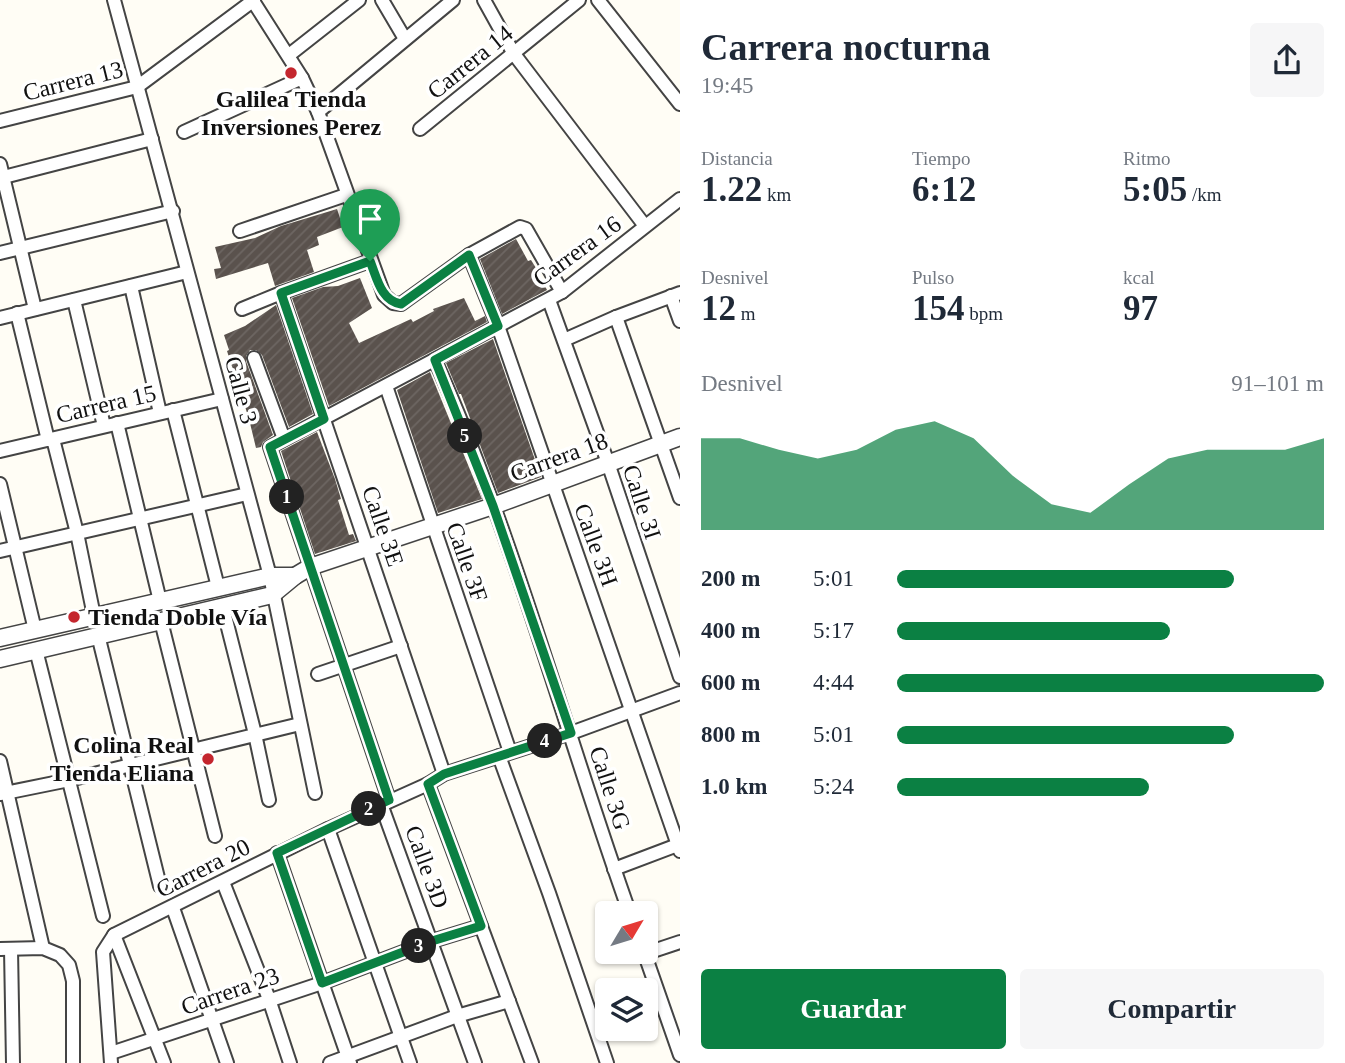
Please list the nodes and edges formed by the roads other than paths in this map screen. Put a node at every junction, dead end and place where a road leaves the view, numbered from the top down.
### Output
1 (114, 0) edge
2 (230, 0) edge
3 (253, 0) edge
4 (359, 0) edge
5 (382, 0) edge
6 (453, 0) edge
7 (484, 0) edge
8 (579, 0) edge
9 (598, 0) edge
10 (237, 13) junction
11 (405, 39) junction
12 (514, 54) junction
13 (289, 55) junction
14 (302, 78) junction
15 (137, 87) junction
16 (680, 104) edge
17 (318, 112) junction
18 (0, 121) edge
19 (420, 129) dead end
20 (184, 132) dead end
21 (152, 139) junction
22 (1, 173) edge
23 (346, 195) junction
24 (680, 199) edge
25 (173, 211) junction
26 (645, 226) junction
27 (240, 231) dead end
28 (20, 248) junction
29 (0, 253) edge
30 (469, 255) junction
31 (370, 261) junction
32 (187, 272) junction
33 (131, 286) junction
34 (562, 292) junction
35 (281, 293) junction
36 (676, 294) edge
37 (74, 300) junction
38 (549, 300) junction
39 (35, 309) junction
40 (242, 309) dead end
41 (17, 313) junction
42 (616, 317) junction
43 (0, 318) edge
44 (680, 321) edge
45 (498, 326) junction
46 (564, 340) junction
47 (254, 358) dead end
48 (435, 360) junction
49 (386, 386) junction
50 (222, 398) junction
51 (173, 410) junction
52 (160, 413) junction
53 (324, 419) junction
54 (110, 425) junction
55 (680, 437) edge
56 (50, 439) junction
57 (284, 439) junction
58 (661, 443) junction
59 (270, 447) joint
60 (0, 451) edge
61 (608, 463) junction
62 (551, 483) junction
63 (0, 484) edge
64 (247, 494) junction
65 (680, 498) edge
66 (197, 505) junction
67 (493, 506) junction
68 (139, 519) junction
69 (432, 525) junction
70 (77, 533) junction
71 (368, 547) junction
72 (15, 548) junction
73 (0, 551) edge
74 (310, 567) junction
75 (270, 576) junction
76 (295, 576) junction
77 (218, 587) junction
78 (272, 594) junction
79 (160, 601) junction
80 (130, 608) junction
81 (223, 608) junction
82 (94, 616) junction
83 (162, 621) junction
84 (134, 628) junction
85 (34, 630) junction
86 (98, 635) junction
87 (0, 638) edge
88 (401, 646) junction
89 (36, 650) junction
90 (0, 659) edge
91 (344, 664) junction
92 (318, 674) dead end
93 (680, 677) edge
94 (680, 693) edge
95 (631, 712) junction
96 (300, 724) junction
97 (571, 733) junction
98 (255, 734) junction
99 (194, 749) junction
100 (504, 754) junction
101 (0, 761) edge
102 (130, 764) junction
103 (444, 774) junction
104 (69, 780) junction
105 (428, 784) junction
106 (4, 793) edge
107 (315, 793) dead end
108 (269, 800) dead end
109 (385, 802) junction
110 (328, 829) junction
111 (215, 836) dead end
112 (679, 847) edge
113 (277, 853) junction
114 (614, 869) junction
115 (223, 882) junction
116 (160, 886) dead end
117 (625, 901) edge
118 (173, 908) junction
119 (103, 916) dead end
120 (481, 926) junction
121 (114, 935) junction
122 (432, 941) junction
123 (680, 942) edge
124 (43, 948) junction
125 (6, 949) edge
126 (658, 949) edge
127 (375, 962) junction
128 (648, 964) edge
129 (322, 983) junction
130 (268, 999) junction
131 (509, 1001) junction
132 (457, 1016) junction
133 (211, 1019) junction
134 (401, 1038) junction
135 (155, 1039) junction
136 (680, 1055) edge
137 (111, 1058) edge
138 (349, 1060) edge
139 (13, 1063) edge
140 (73, 1063) edge
141 (164, 1063) edge
142 (227, 1063) edge
143 (289, 1063) edge
144 (330, 1063) edge
145 (410, 1063) edge
146 (474, 1063) edge
147 (532, 1063) edge
148 (607, 1063) edge

1 - 15 street, Calle 3
2 - 10 street
3 - 10 street, Carrera 13
3 - 13 street
4 - 13 street
5 - 11 street
6 - 11 street
7 - 12 street
8 - 12 street, Carrera 14
9 - 16 street
10 - 15 street, Carrera 13
11 - 17 street
12 - 19 street, Carrera 14
12 - 26 street
13 - 14 street
14 - 17 street
14 - 20 street
15 - 18 street, Carrera 13
15 - 21 street, Calle 3
17 - 23 street
21 - 22 street
21 - 25 street, Calle 3
22 - 28 street
23 - 27 street
23 - 31 street
24 - 26 street, Carrera 16
25 - 28 street
25 - 32 street, Calle 3
26 - 34 street, Carrera 16
28 - 29 street
28 - 39 street
30 - 31 street
30 - 34 street
30 - 45 street, Calle 3H
31 - 35 street
32 - 33 street
32 - 50 street, Calle 3
33 - 37 street
33 - 52 street
34 - 38 street, Carrera 16
35 - 40 street
35 - 53 street, Calle 3E
36 - 42 street
36 - 44 street
37 - 39 street
37 - 54 street
38 - 45 street, Carrera 16
38 - 46 street, Calle 3I
39 - 41 street
41 - 43 street
41 - 56 street
42 - 46 street
42 - 58 street
45 - 48 street, Carrera 16
45 - 62 street, Calle 3H
46 - 61 street, Calle 3I
47 - 57 street
48 - 49 street, Carrera 16
48 - 67 street, Calle 3G
49 - 53 street, Carrera 16
49 - 69 street, Calle 3F
50 - 51 street, Carrera 15
50 - 64 street, Calle 3
51 - 52 street, Carrera 15
51 - 66 street
52 - 54 street, Carrera 15
53 - 57 street, Carrera 16
53 - 71 street, Calle 3E
54 - 56 street, Carrera 15
54 - 68 street
55 - 58 street, Carrera 18
56 - 60 street, Carrera 15
56 - 70 street
57 - 59 street, Carrera 16
58 - 61 street, Carrera 18
58 - 65 street
59 - 74 street, Calle 3D
61 - 62 street, Carrera 18
61 - 93 street, Calle 3I
62 - 67 street, Carrera 18
62 - 95 street, Calle 3H
63 - 72 street
64 - 66 street
64 - 75 street, Calle 3
66 - 68 street
66 - 77 street
67 - 69 street, Carrera 18
67 - 97 street, Calle 3G
68 - 70 street
68 - 79 street
69 - 71 street, Carrera 18
69 - 100 street, Calle 3F
70 - 72 street
70 - 82 street
71 - 74 street, Carrera 18
71 - 88 street, Calle 3E
72 - 73 street
72 - 85 street
74 - 76 street, Carrera 18
74 - 91 street, Calle 3D
75 - 76 street
75 - 77 street
75 - 78 street, Calle 3
76 - 78 street, Carrera 18
77 - 79 street
78 - 81 street, Carrera 18
78 - 96 street, Calle 3
79 - 80 street
80 - 82 street
80 - 84 street
81 - 83 street, Carrera 18
81 - 98 street
82 - 85 street
83 - 84 street, Carrera 18
83 - 99 street
84 - 86 street, Carrera 18
85 - 87 street
86 - 89 street, Carrera 18
86 - 102 street
88 - 91 street
88 - 103 street, Calle 3E
89 - 90 street, Carrera 18
89 - 104 street
91 - 92 street
91 - 109 street, Calle 3D
94 - 95 street, Carrera 20
95 - 97 street, Carrera 20
95 - 112 street, Calle 3H
96 - 98 street
96 - 107 street, Calle 3
97 - 100 street, Carrera 20
97 - 114 street, Calle 3G
98 - 99 street
98 - 108 street
99 - 102 street
99 - 111 street
100 - 103 street, Carrera 20
100 - 148 street, Calle 3F
101 - 106 street
102 - 104 street
102 - 116 street
103 - 105 street, Carrera 20
104 - 106 street
104 - 119 street
105 - 109 street, Carrera 20
105 - 120 street
106 - 124 street
109 - 110 street, Carrera 20
109 - 122 street, Calle 3D
110 - 113 street, Carrera 20
110 - 127 street
112 - 114 street
113 - 115 street, Carrera 20
113 - 129 street
114 - 117 street, Calle 3G
115 - 118 street, Carrera 20
115 - 130 street
118 - 121 street, Carrera 20
118 - 133 street
120 - 122 street, Carrera 23
120 - 131 street
121 - 135 street
121 - 137 street
122 - 127 street, Carrera 23
122 - 132 street, Calle 3D
123 - 126 street
124 - 125 street
124 - 140 street
125 - 139 street
127 - 129 street, Carrera 23
127 - 134 street
128 - 136 street
129 - 130 street, Carrera 23
129 - 138 street
130 - 133 street, Carrera 23
130 - 143 street
131 - 132 street
131 - 147 street
132 - 134 street
132 - 146 street, Calle 3D
133 - 135 street, Carrera 23
133 - 142 street
134 - 138 street
134 - 145 street
135 - 137 street, Carrera 23
135 - 141 street
138 - 144 street

